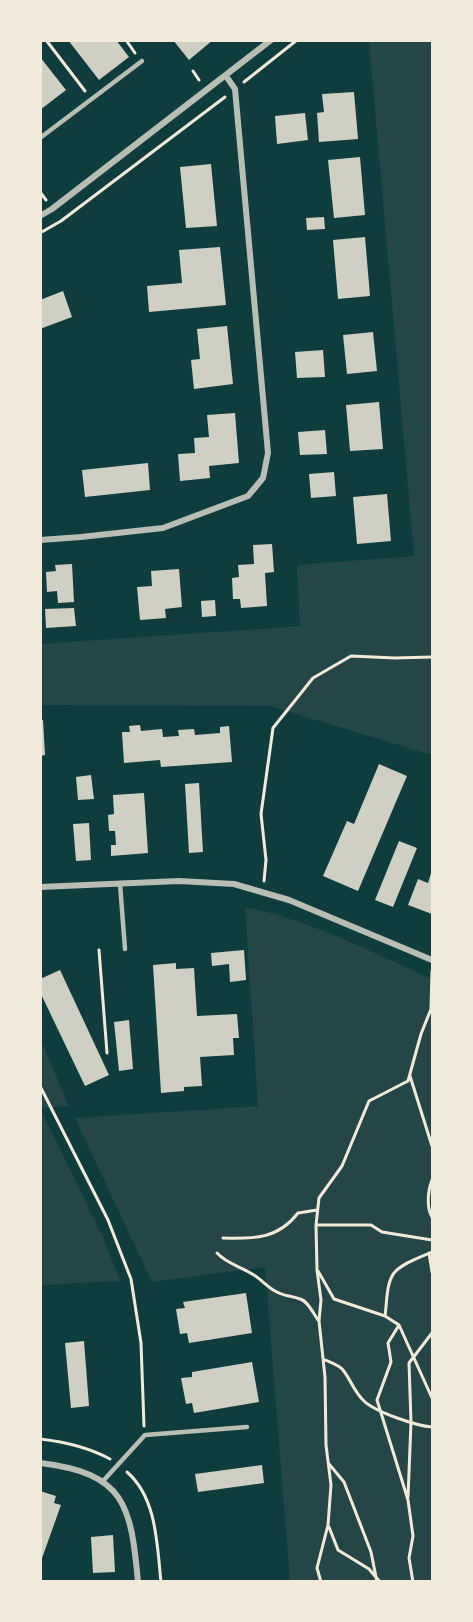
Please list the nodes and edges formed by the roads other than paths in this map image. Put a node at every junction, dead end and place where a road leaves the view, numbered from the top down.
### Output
1 (271, 40) edge
2 (142, 61) dead end
3 (226, 76) junction
4 (40, 138) edge
5 (40, 216) edge
6 (40, 540) edge
7 (120, 884) junction
8 (40, 887) edge
9 (124, 949) dead end
10 (432, 959) edge
11 (247, 1427) dead end
12 (40, 1463) edge
13 (103, 1481) junction
14 (138, 1581) edge

1 - 3 street
2 - 4 lane
3 - 5 street
3 - 6 street
7 - 8 street
7 - 9 lane
7 - 10 street
11 - 13 lane
12 - 13 street
13 - 14 street

